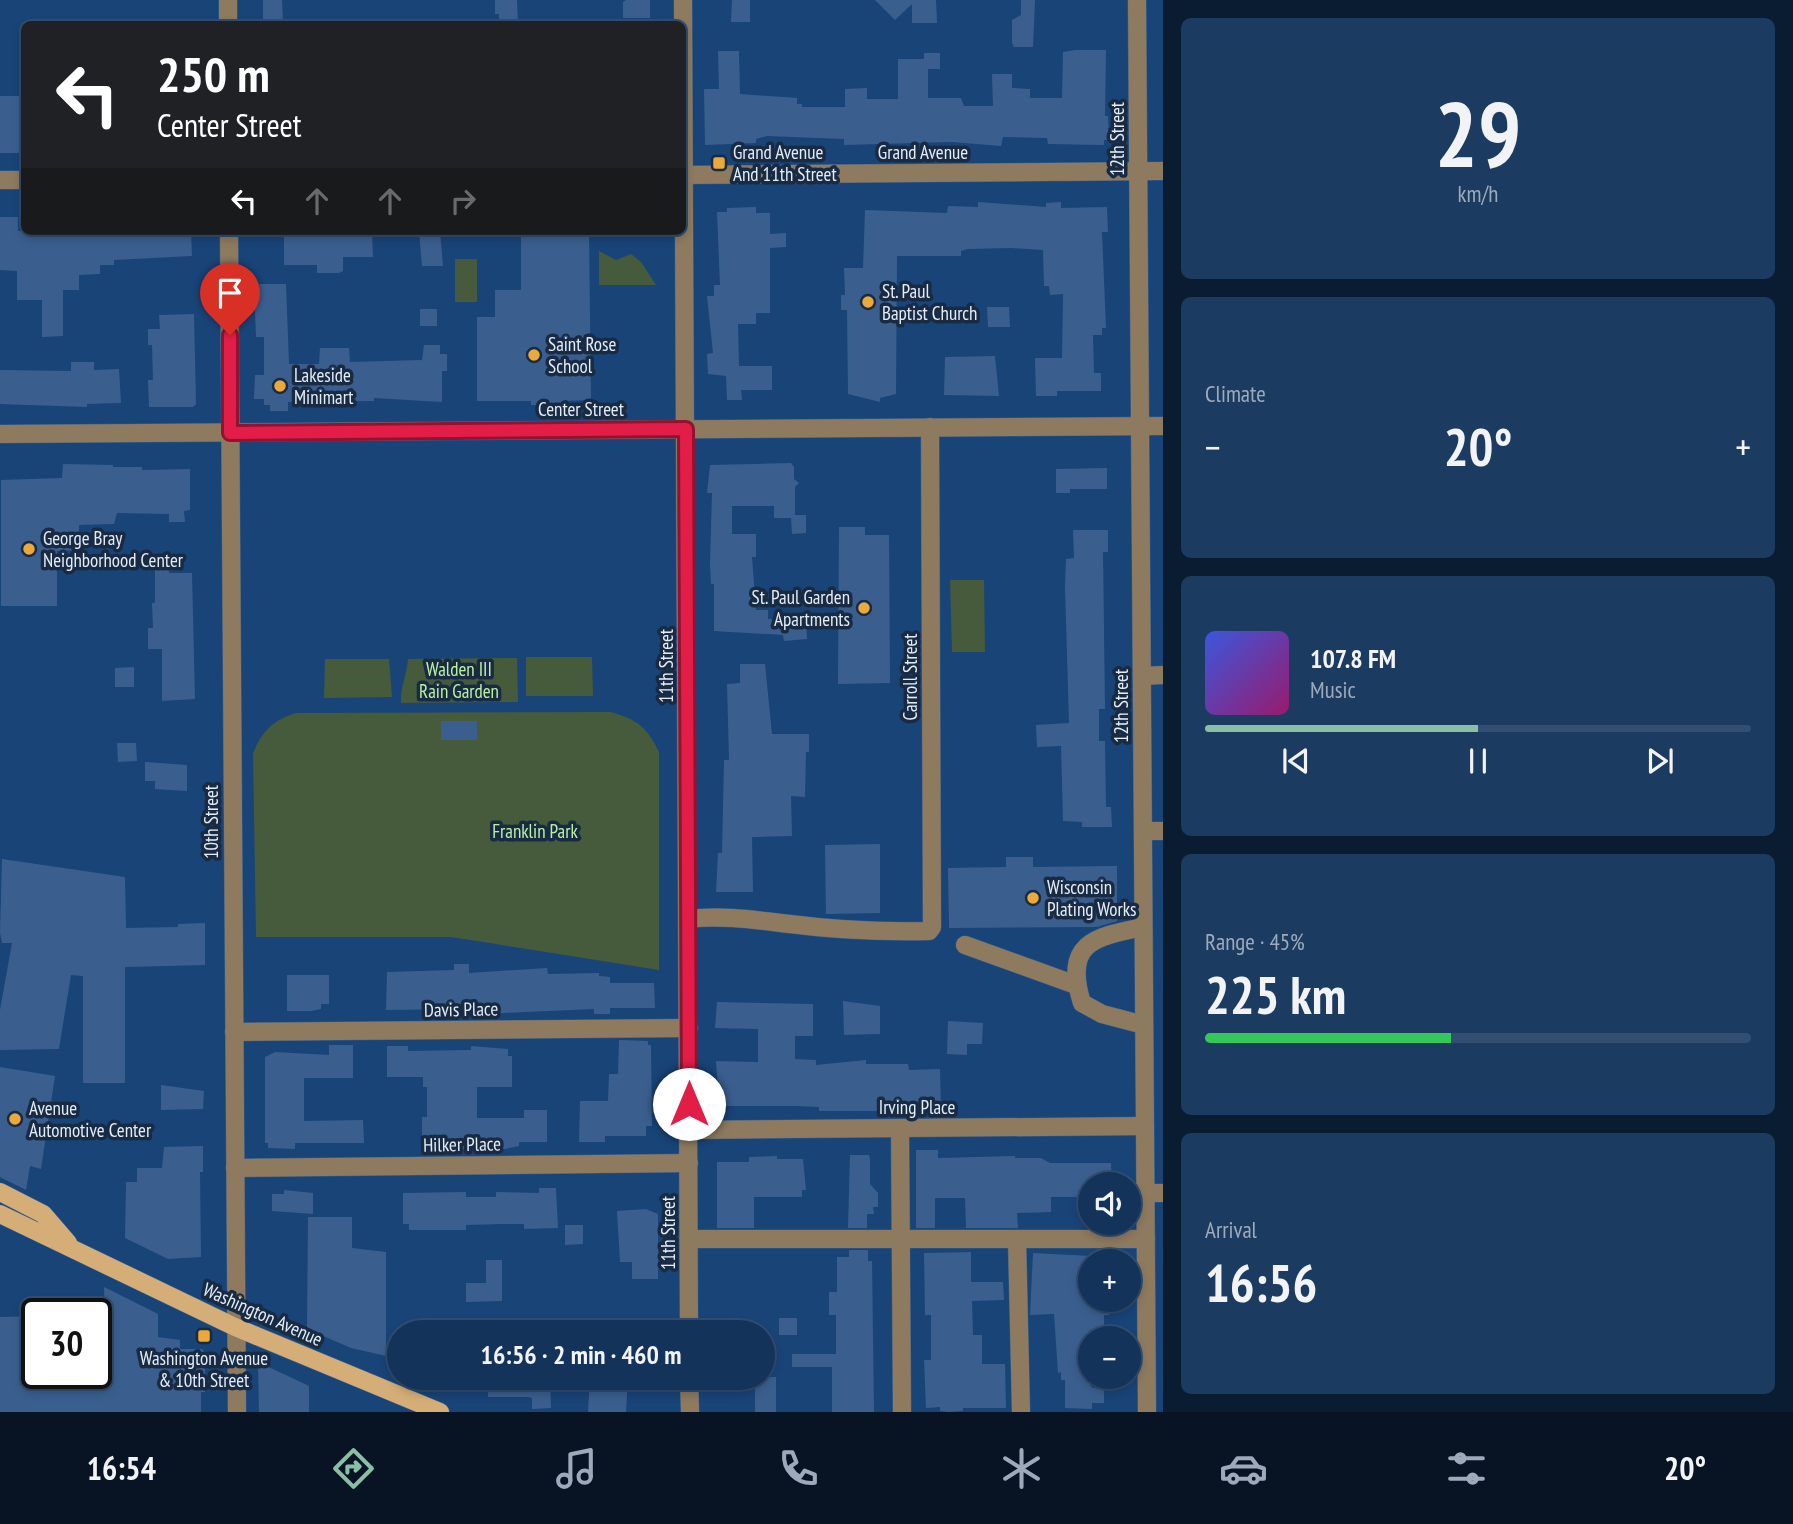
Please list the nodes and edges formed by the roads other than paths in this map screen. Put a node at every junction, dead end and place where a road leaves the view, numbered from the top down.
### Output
1 (228, 0) edge
2 (683, 0) edge
3 (1137, 0) edge
4 (228, 21) edge
5 (683, 21) edge
6 (1138, 171) junction
7 (1163, 171) edge
8 (686, 175) edge
9 (0, 180) edge
10 (21, 180) edge
11 (229, 235) edge
12 (684, 235) edge
13 (1140, 426) junction
14 (1163, 426) edge
15 (930, 427) junction
16 (686, 429) junction
17 (230, 433) junction
18 (0, 434) edge
19 (1142, 676) junction
20 (1163, 676) edge
21 (1143, 831) junction
22 (1163, 831) edge
23 (688, 919) junction
24 (1143, 927) junction
25 (965, 945) dead end
26 (1076, 985) junction
27 (1144, 1025) junction
28 (689, 1028) junction
29 (234, 1032) junction
30 (1145, 1126) junction
31 (900, 1128) junction
32 (689, 1130) junction
33 (689, 1163) junction
34 (235, 1168) junction
35 (0, 1192) edge
36 (1154, 1193) edge
37 (0, 1214) edge
38 (689, 1239) junction
39 (1017, 1239) junction
40 (1146, 1239) junction
41 (901, 1240) junction
42 (72, 1248) junction
43 (1154, 1315) edge
44 (689, 1320) edge
45 (235, 1327) junction
46 (690, 1390) edge
47 (237, 1412) edge
48 (440, 1412) edge
49 (690, 1412) edge
50 (902, 1412) edge
51 (1021, 1412) edge
52 (1147, 1412) edge

1 - 4 street
2 - 5 street, 11th Street
3 - 6 street, 12th Street
6 - 7 street, Grand Avenue
6 - 8 street, Grand Avenue
6 - 13 street, 12th Street
9 - 10 street
11 - 17 street, 10th Street
12 - 16 street, 11th Street
13 - 14 street, Center Street
13 - 15 street, Center Street
13 - 19 street, 12th Street
15 - 16 street, Center Street
15 - 23 street, Carroll Street
16 - 17 street, Center Street
16 - 23 street, 11th Street
17 - 18 street, Center Street
17 - 29 street, 10th Street
19 - 20 street
19 - 21 street, 12th Street
21 - 22 street
21 - 24 street, 12th Street
23 - 28 street, 11th Street
24 - 26 street
24 - 27 street, 12th Street
25 - 26 street
26 - 27 street
27 - 30 street, 12th Street
28 - 29 street, Davis Place
28 - 32 street, 11th Street
29 - 34 street, 10th Street
30 - 31 street, Irving Place
30 - 36 street, 12th Street
31 - 32 street, Irving Place
31 - 41 street
32 - 33 street, 11th Street
33 - 34 street, Hilker Place
33 - 38 street, 11th Street
34 - 45 street, 10th Street
35 - 42 main road, Washington Avenue
36 - 40 street, 12th Street
37 - 42 main road, Washington Avenue
38 - 41 street
38 - 44 street, 11th Street
39 - 40 street
39 - 41 street
39 - 51 street
40 - 43 street, 12th Street
41 - 50 street
42 - 45 main road, Washington Avenue
43 - 52 street, 12th Street
45 - 47 street, 10th Street
45 - 48 main road, Washington Avenue
46 - 49 street

